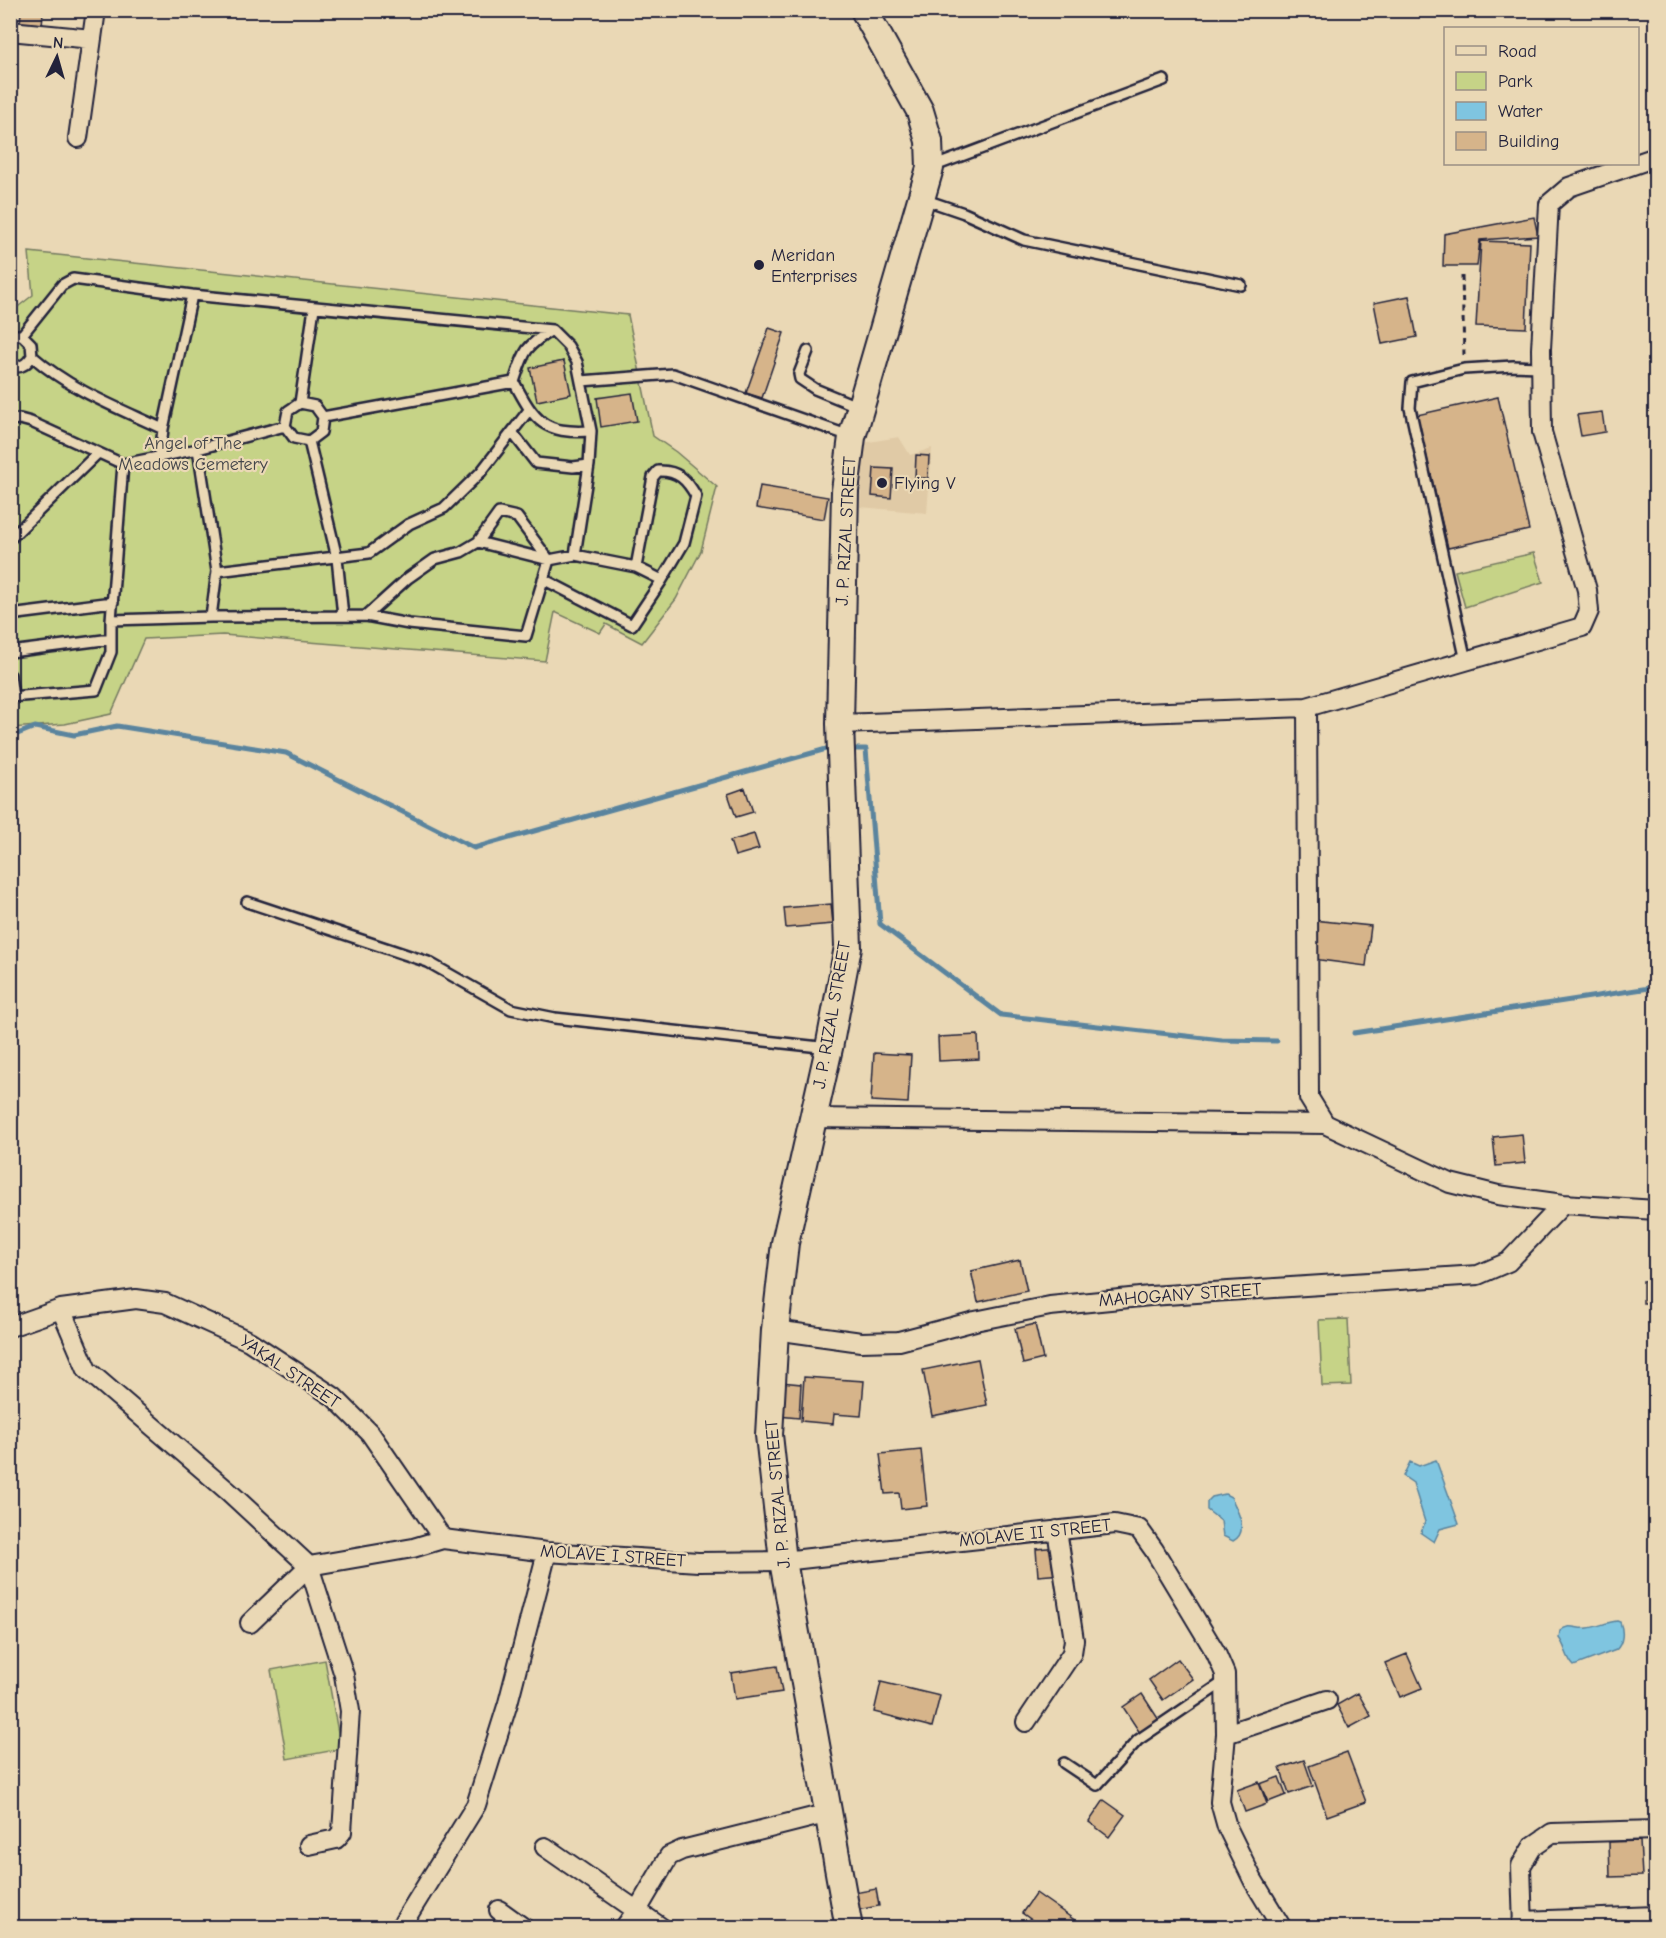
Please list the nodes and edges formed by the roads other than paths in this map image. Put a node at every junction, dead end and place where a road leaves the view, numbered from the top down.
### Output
1 (96, 10) edge
2 (864, 10) edge
3 (10, 31) edge
4 (92, 39) junction
5 (1164, 80) dead end
6 (78, 138) dead end
7 (1656, 157) edge
8 (1639, 163) edge
9 (1633, 165) edge
10 (930, 168) junction
11 (921, 198) junction
12 (1241, 285) dead end
13 (192, 296) junction
14 (314, 308) junction
15 (552, 330) junction
16 (10, 335) edge
17 (22, 335) junction
18 (808, 351) dead end
19 (32, 356) junction
20 (10, 366) edge
21 (1541, 367) junction
22 (581, 381) junction
23 (514, 382) junction
24 (300, 403) junction
25 (861, 407) junction
26 (529, 410) junction
27 (323, 417) junction
28 (10, 420) edge
29 (285, 426) junction
30 (163, 429) junction
31 (591, 431) junction
32 (512, 432) junction
33 (852, 437) junction
34 (309, 441) junction
35 (198, 449) junction
36 (98, 453) junction
37 (160, 456) junction
38 (123, 464) junction
39 (589, 465) junction
40 (10, 539) edge
41 (478, 543) junction
42 (575, 555) junction
43 (337, 558) junction
44 (549, 560) junction
45 (636, 567) junction
46 (217, 571) junction
47 (543, 579) junction
48 (663, 580) junction
49 (113, 602) junction
50 (10, 615) edge
51 (343, 616) junction
52 (366, 616) junction
53 (211, 617) junction
54 (111, 620) junction
55 (111, 639) junction
56 (10, 652) edge
57 (1466, 661) junction
58 (10, 675) edge
59 (12, 697) edge
60 (1307, 707) junction
61 (840, 724) junction
62 (247, 902) dead end
63 (829, 1048) junction
64 (812, 1118) junction
65 (1325, 1124) junction
66 (1563, 1204) junction
67 (1656, 1210) edge
68 (61, 1309) junction
69 (10, 1327) edge
70 (775, 1330) junction
71 (1057, 1530) junction
72 (443, 1539) junction
73 (547, 1552) junction
74 (783, 1561) junction
75 (309, 1566) junction
76 (250, 1623) dead end
77 (1225, 1681) junction
78 (1327, 1700) dead end
79 (1026, 1722) dead end
80 (1226, 1734) junction
81 (1064, 1763) dead end
82 (828, 1812) junction
83 (1656, 1830) edge
84 (309, 1845) dead end
85 (545, 1846) dead end
86 (638, 1909) junction
87 (499, 1910) dead end
88 (1656, 1916) edge
89 (1523, 1924) edge
90 (400, 1928) edge
91 (524, 1928) edge
92 (624, 1928) edge
93 (662, 1928) edge
94 (849, 1928) edge
95 (1282, 1928) edge

1 - 4 street
2 - 10 main road, J. P. RIZAL STREET
3 - 4 street
4 - 6 street
5 - 10 lane
7 - 8 street
9 - 21 street
10 - 11 main road, J. P. RIZAL STREET
11 - 12 lane
11 - 25 main road, J. P. RIZAL STREET
13 - 14 lane
13 - 17 lane
13 - 30 lane
14 - 15 lane
14 - 24 lane
15 - 22 lane
15 - 23 lane
16 - 17 lane
17 - 19 lane
18 - 25 lane
19 - 20 lane
19 - 30 lane
21 - 57 street
21 - 57 lane
22 - 31 lane
22 - 33 lane
23 - 26 lane
23 - 27 lane
24 - 27 lane
24 - 29 lane
25 - 33 main road, J. P. RIZAL STREET
26 - 31 lane
26 - 32 lane
27 - 34 lane
28 - 36 lane
29 - 34 lane
29 - 35 lane
30 - 37 lane
31 - 39 lane
32 - 39 lane
32 - 43 lane
33 - 61 main road, J. P. RIZAL STREET
34 - 43 lane
35 - 37 lane
35 - 46 lane
36 - 38 lane
36 - 40 lane
37 - 38 lane
38 - 49 lane
39 - 42 lane
41 - 44 lane
41 - 44 lane
41 - 52 lane
42 - 44 lane
42 - 45 lane
43 - 46 lane
43 - 51 lane
44 - 47 lane
45 - 48 lane
45 - 48 lane
46 - 53 lane
47 - 48 lane
47 - 52 lane
49 - 50 lane
49 - 54 lane
51 - 52 lane
51 - 53 lane
53 - 54 lane
54 - 55 lane
55 - 56 lane
55 - 59 lane
57 - 60 street
58 - 59 lane
60 - 61 street
60 - 65 street
61 - 63 main road, J. P. RIZAL STREET
62 - 63 lane
63 - 64 main road, J. P. RIZAL STREET
64 - 65 street
64 - 70 main road, J. P. RIZAL STREET
65 - 66 street
66 - 67 street
66 - 70 street, MAHOGANY STREET
68 - 69 street, YAKAL STREET
68 - 72 street, YAKAL STREET
68 - 75 street
70 - 74 main road, J. P. RIZAL STREET
71 - 74 street, MOLAVE II STREET
71 - 77 street, MOLAVE II STREET
71 - 79 street
72 - 73 street, MOLAVE I STREET
72 - 75 street
73 - 74 street, MOLAVE I STREET
73 - 90 street
74 - 82 main road, J. P. RIZAL STREET
75 - 76 street
75 - 84 street
77 - 80 street, MOLAVE II STREET
77 - 81 lane
78 - 80 street
80 - 95 street, MOLAVE II STREET
82 - 86 street
82 - 94 main road, J. P. RIZAL STREET
83 - 89 street
85 - 86 street
86 - 92 street
86 - 93 street
87 - 91 street
88 - 89 street

